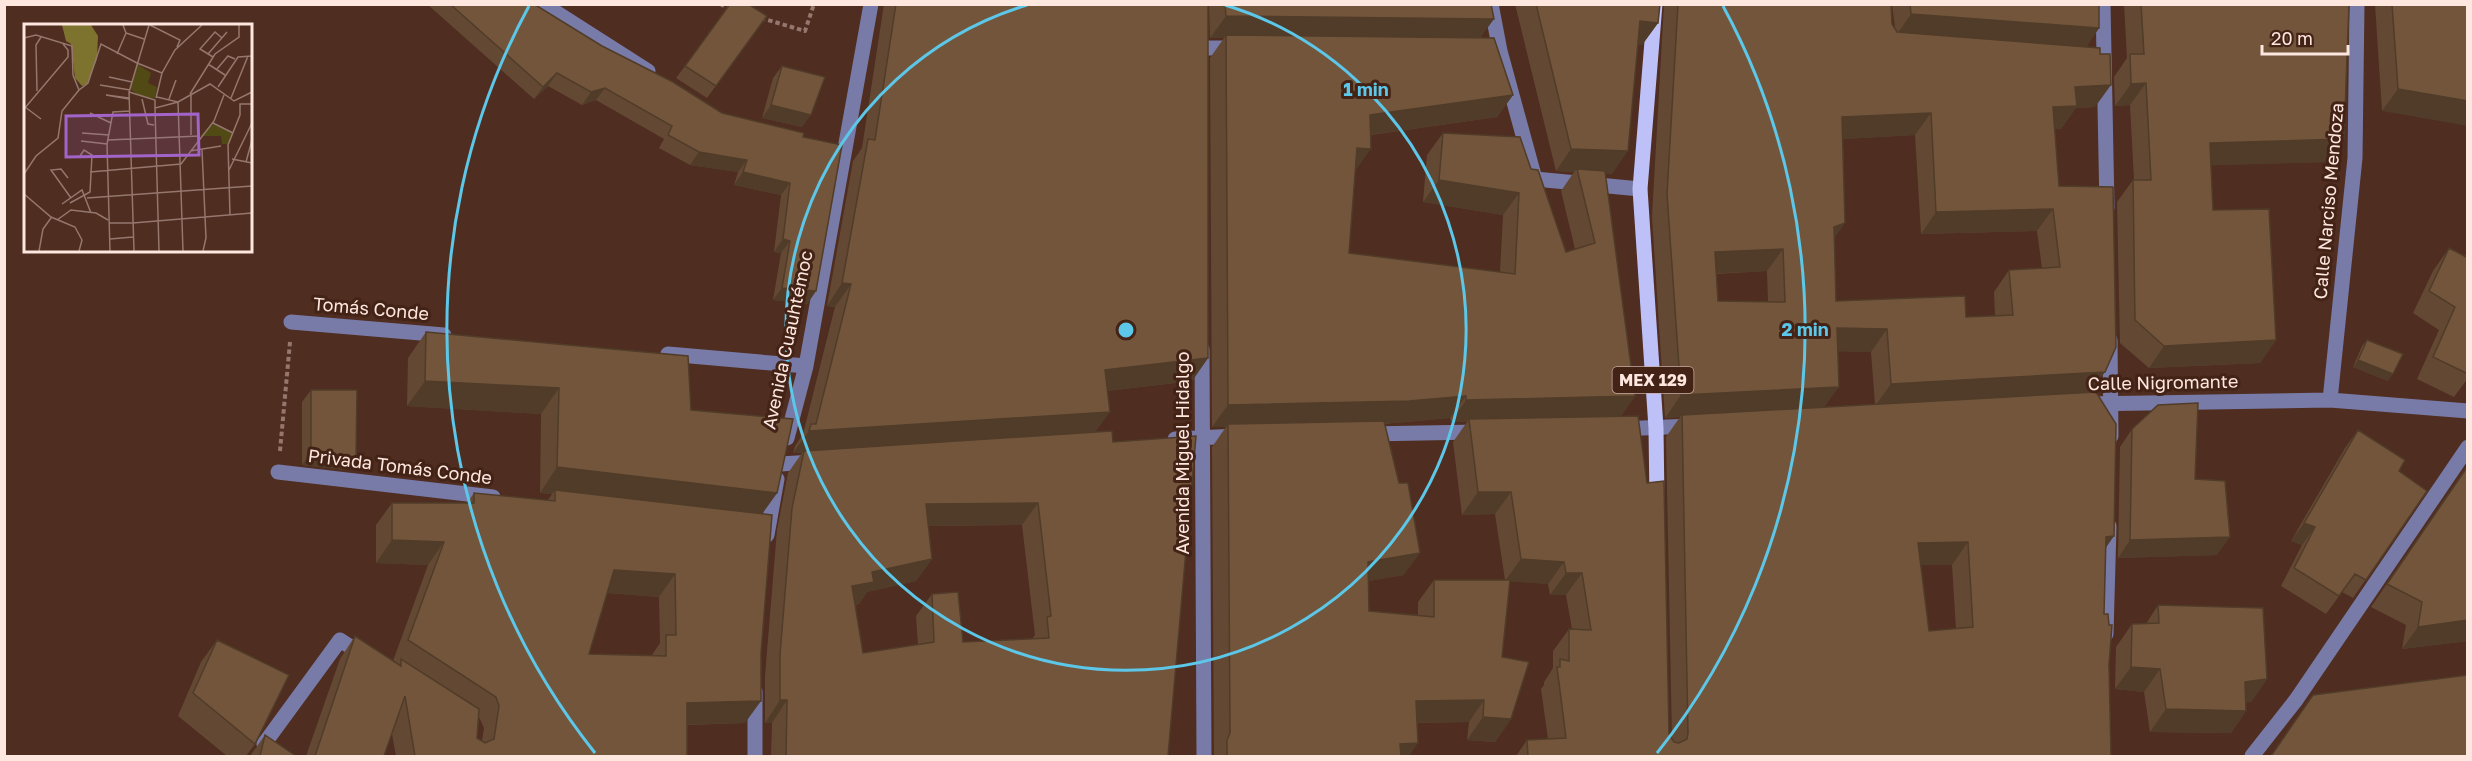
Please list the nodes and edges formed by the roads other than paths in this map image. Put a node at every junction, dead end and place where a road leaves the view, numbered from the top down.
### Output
1 (543, 4) edge
2 (872, 4) edge
3 (1491, 4) edge
4 (1655, 4) edge
5 (2103, 4) edge
6 (2357, 4) edge
7 (1200, 48) edge
8 (1246, 48) edge
9 (660, 79) edge
10 (825, 143) edge
11 (847, 148) junction
12 (1640, 189) junction
13 (2108, 227) edge
14 (2110, 321) edge
15 (291, 322) road end
16 (1202, 331) edge
17 (455, 336) edge
18 (654, 353) edge
19 (806, 366) junction
20 (2330, 400) junction
21 (2112, 403) junction
22 (2065, 405) edge
23 (2468, 411) edge
24 (1702, 426) edge
25 (1656, 428) junction
26 (1608, 429) edge
27 (1488, 432) edge
28 (1357, 434) edge
29 (1250, 436) edge
30 (1202, 437) junction
31 (1155, 440) edge
32 (2468, 447) edge
33 (2110, 450) edge
34 (827, 461) edge
35 (780, 464) junction
36 (278, 472) road end
37 (511, 499) edge
38 (2109, 509) edge
39 (1658, 522) edge
40 (765, 552) edge
41 (2106, 650) edge
42 (378, 665) edge
43 (755, 676) edge
44 (2319, 696) edge
45 (2296, 700) junction
46 (264, 744) edge
47 (755, 756) edge
48 (1204, 756) edge
49 (2252, 756) edge

1 - 9 street
2 - 11 street, Avenida Cuauhtémoc
3 - 12 street
4 - 12 main road, MEX 129
5 - 13 street
6 - 20 street, Calle Narciso Mendoza
7 - 8 street
10 - 11 street
11 - 19 street, Avenida Cuauhtémoc
12 - 25 main road, MEX 129
14 - 21 street
15 - 17 street, Tomás Conde
16 - 30 street, Avenida Miguel Hidalgo
18 - 19 street
19 - 35 street, Avenida Cuauhtémoc
20 - 21 street, Calle Nigromante
20 - 23 street, Calle Nigromante
21 - 22 street, Calle Nigromante
21 - 33 street
24 - 25 street
25 - 26 street
25 - 39 main road, MEX 129
27 - 28 street
29 - 30 street
30 - 31 street
30 - 48 street, Avenida Miguel Hidalgo
32 - 45 street
34 - 35 street
35 - 40 street, Avenida Cuauhtémoc
36 - 37 street, Privada Tomás Conde
38 - 41 street
42 - 46 street
43 - 47 street
44 - 45 street
45 - 49 street

